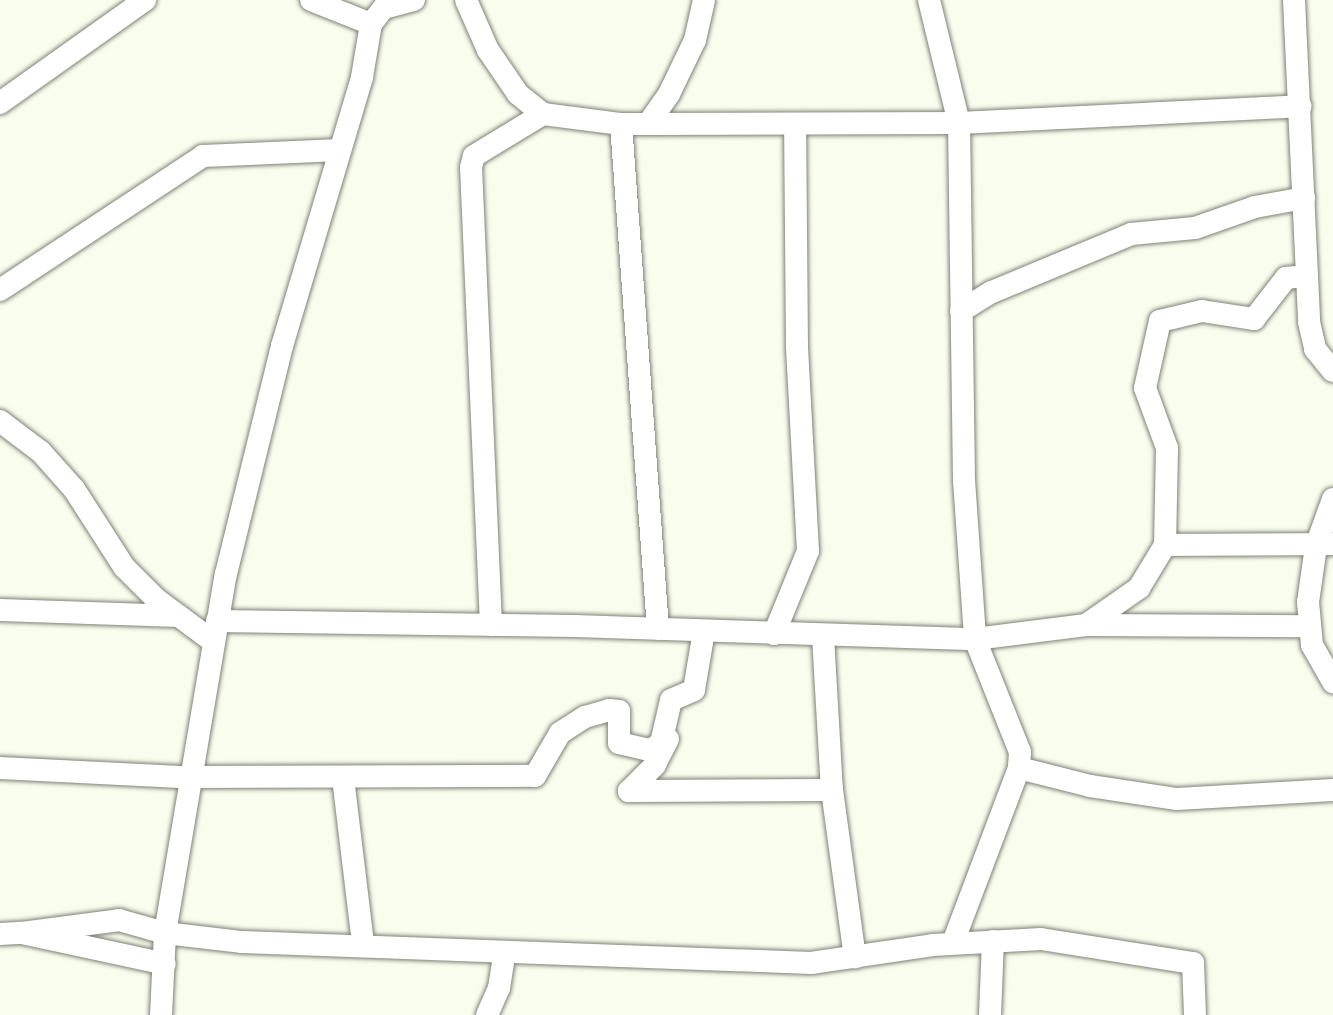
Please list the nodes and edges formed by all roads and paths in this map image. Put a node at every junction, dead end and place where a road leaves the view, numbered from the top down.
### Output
1 (145, 0) edge
2 (311, 0) edge
3 (414, 0) edge
4 (466, 0) edge
5 (704, 0) edge
6 (929, 0) edge
7 (1294, 0) edge
8 (388, 4) edge
9 (371, 24) junction
10 (0, 103) edge
11 (1301, 106) junction
12 (543, 114) junction
13 (959, 123) junction
14 (621, 124) junction
15 (648, 124) junction
16 (795, 127) junction
17 (340, 150) junction
18 (1304, 198) junction
19 (1306, 276) junction
20 (0, 290) edge
21 (961, 311) junction
22 (1333, 371) edge
23 (0, 421) edge
24 (1333, 499) edge
25 (1165, 545) junction
26 (1325, 545) edge
27 (0, 610) edge
28 (184, 617) junction
29 (491, 625) junction
30 (1086, 625) junction
31 (1308, 626) junction
32 (658, 629) junction
33 (704, 631) junction
34 (215, 632) junction
35 (774, 634) junction
36 (823, 636) junction
37 (975, 639) junction
38 (1333, 682) edge
39 (667, 714) junction
40 (0, 768) edge
41 (1019, 768) junction
42 (192, 777) junction
43 (343, 778) junction
44 (832, 790) junction
45 (1333, 790) edge
46 (11, 933) edge
47 (165, 933) junction
48 (993, 941) junction
49 (953, 943) junction
50 (363, 944) junction
51 (505, 952) junction
52 (855, 957) junction
53 (165, 964) junction
54 (161, 1015) edge
55 (487, 1015) edge
56 (990, 1015) edge
57 (1195, 1015) edge

1 - 10 street
2 - 9 street
3 - 8 street
4 - 12 street
5 - 15 street
6 - 13 street
7 - 11 street
8 - 9 street
9 - 17 street
11 - 13 street
11 - 18 street
12 - 14 street
12 - 29 street
13 - 16 street
13 - 21 street
14 - 15 street
14 - 32 street
15 - 16 street
16 - 35 street
17 - 20 street
17 - 34 street
18 - 19 street
18 - 21 street
19 - 22 street
19 - 25 street
21 - 37 street
23 - 28 street
24 - 26 street
25 - 26 street
25 - 30 street
26 - 31 street
27 - 28 street
28 - 34 street
29 - 32 street
29 - 34 street
30 - 31 street
30 - 37 street
31 - 38 street
32 - 33 street
33 - 35 street
33 - 39 street
34 - 42 street
35 - 36 street
36 - 37 street
36 - 44 street
37 - 41 street
39 - 43 street
39 - 44 street
40 - 42 street
41 - 45 street
41 - 49 street
42 - 43 street
42 - 47 street
43 - 50 street
44 - 52 street
46 - 47 street
46 - 53 street
47 - 50 street
47 - 53 street
48 - 49 street
48 - 56 street
48 - 57 street
49 - 52 street
50 - 51 street
51 - 52 street
51 - 55 street
53 - 54 street

